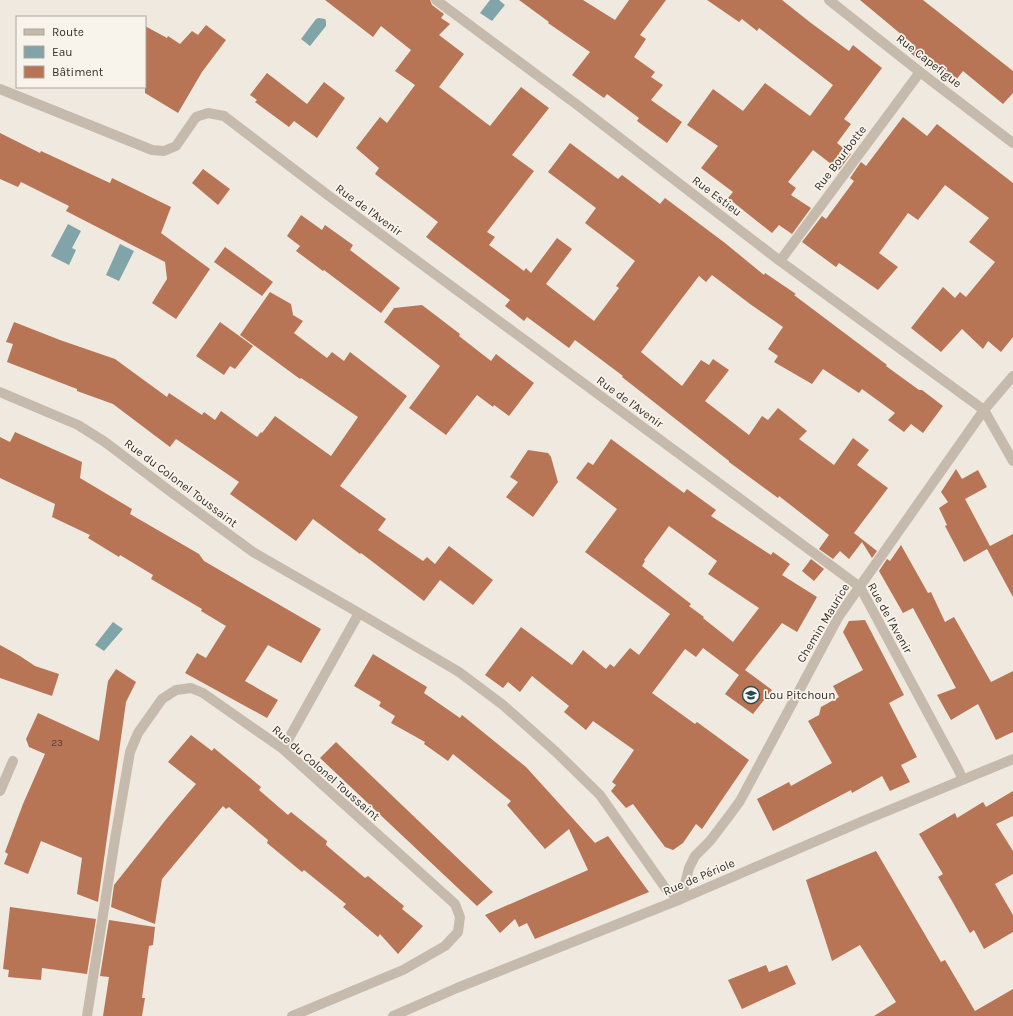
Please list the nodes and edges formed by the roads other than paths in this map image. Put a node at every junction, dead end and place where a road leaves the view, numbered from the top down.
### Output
1 (436, 0) edge
2 (829, 0) edge
3 (920, 72) junction
4 (0, 89) edge
5 (1013, 142) edge
6 (780, 261) junction
7 (1013, 376) edge
8 (0, 392) edge
9 (984, 410) junction
10 (1013, 462) edge
11 (860, 587) junction
12 (359, 613) junction
13 (282, 749) junction
14 (1013, 759) edge
15 (13, 761) dead end
16 (963, 780) junction
17 (0, 791) edge
18 (681, 899) junction
19 (88, 1016) edge
20 (292, 1016) edge
21 (393, 1016) edge

1 - 6 street, Rue Estieu
2 - 3 street, Rue Capefigue
3 - 5 street, Rue Capefigue
3 - 6 street, Rue Bourbotte
4 - 11 street, Rue de l'Avenir
6 - 9 street, Rue Estieu
7 - 9 street, Chemin Maurice
8 - 12 street, Rue du Colonel Toussaint
9 - 10 street
9 - 11 street, Chemin Maurice
11 - 16 street, Rue de l'Avenir
11 - 18 street, Chemin Maurice
12 - 13 street
12 - 18 street, Rue du Colonel Toussaint
13 - 19 street, Rue du Colonel Toussaint
13 - 20 street, Rue du Colonel Toussaint
14 - 16 street, Rue de Périole
15 - 17 street
16 - 18 street, Rue de Périole
18 - 21 street, Rue de Périole

